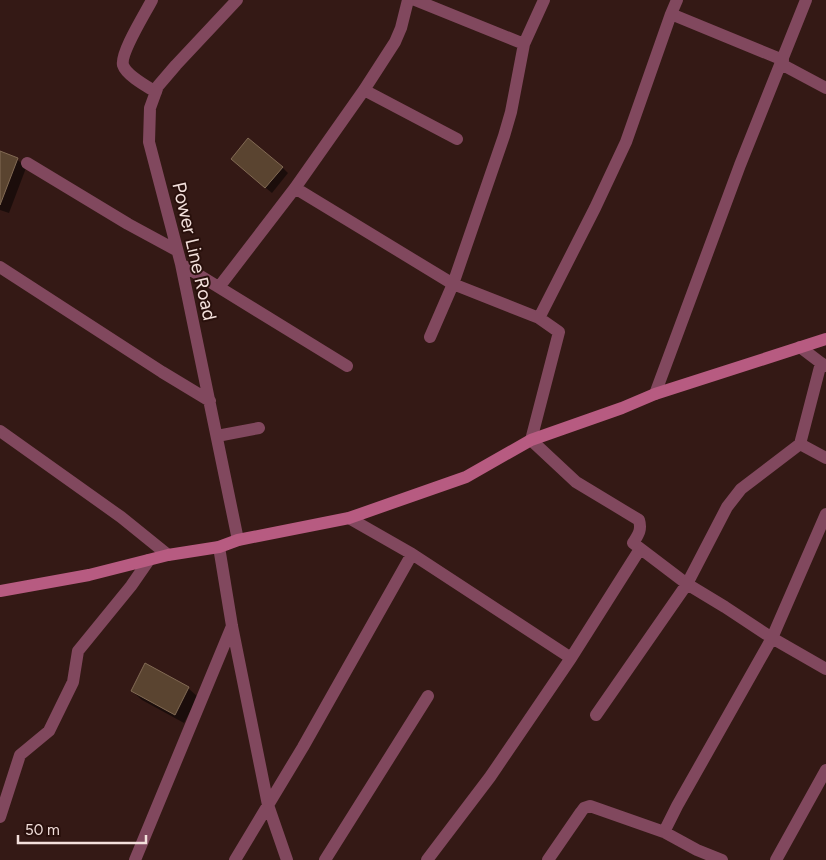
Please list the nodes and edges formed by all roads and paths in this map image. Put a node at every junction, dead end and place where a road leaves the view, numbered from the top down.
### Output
1 (152, 0) edge
2 (237, 0) edge
3 (408, 0) edge
4 (415, 0) edge
5 (544, 0) edge
6 (677, 0) edge
7 (806, 0) edge
8 (671, 14) junction
9 (524, 44) junction
10 (782, 62) junction
11 (826, 88) edge
12 (364, 90) junction
13 (156, 92) junction
14 (457, 139) dead end
15 (27, 163) dead end
16 (295, 188) junction
17 (176, 250) junction
18 (180, 264) junction
19 (0, 267) edge
20 (453, 284) junction
21 (219, 287) junction
22 (539, 318) junction
23 (430, 337) dead end
24 (826, 339) edge
25 (800, 347) junction
26 (824, 365) edge
27 (347, 366) dead end
28 (655, 394) junction
29 (210, 401) junction
30 (259, 428) dead end
31 (0, 431) edge
32 (217, 436) junction
33 (531, 440) junction
34 (800, 444) junction
35 (826, 458) edge
36 (826, 514) edge
37 (349, 518) junction
38 (238, 540) junction
39 (219, 547) junction
40 (640, 549) junction
41 (412, 554) junction
42 (168, 555) junction
43 (149, 560) junction
44 (687, 584) junction
45 (0, 591) edge
46 (232, 626) junction
47 (772, 638) junction
48 (571, 658) junction
49 (826, 669) edge
50 (428, 696) dead end
51 (596, 715) dead end
52 (826, 770) edge
53 (268, 805) junction
54 (0, 817) edge
55 (664, 832) junction
56 (697, 850) junction
57 (135, 860) edge
58 (235, 860) edge
59 (287, 860) edge
60 (325, 860) edge
61 (427, 860) edge
62 (548, 860) edge
63 (688, 860) edge
64 (722, 860) edge
65 (776, 860) edge

1 - 13 street
2 - 13 street, Power Line Road
3 - 12 street
4 - 9 street
5 - 9 street
6 - 8 street
7 - 10 street
8 - 10 street
8 - 22 street
9 - 20 street
10 - 11 street
10 - 28 street
12 - 14 street
12 - 16 street
13 - 17 street, Power Line Road
15 - 17 street
16 - 20 street
16 - 21 street
17 - 18 street, Power Line Road
18 - 21 street
18 - 29 street, Power Line Road
19 - 29 street
20 - 22 street
20 - 23 street
21 - 27 street
22 - 33 street
24 - 25 street
25 - 26 street
25 - 28 street
26 - 34 street
28 - 33 street
29 - 32 street, Power Line Road
30 - 32 street
31 - 42 street
32 - 38 street, Power Line Road
33 - 37 street
33 - 40 street
34 - 35 street
34 - 44 street
36 - 47 street
37 - 38 street
37 - 41 street
38 - 39 street
39 - 42 street
39 - 46 street
40 - 44 street
40 - 48 street
41 - 48 street
41 - 53 street
42 - 43 street
43 - 45 street
43 - 54 street
44 - 47 street
44 - 51 street
46 - 53 street
46 - 57 street
47 - 49 street
47 - 55 street
48 - 61 street
50 - 60 street
52 - 65 street
53 - 58 street
53 - 59 street
55 - 56 street
55 - 62 street
56 - 63 street
56 - 64 street

